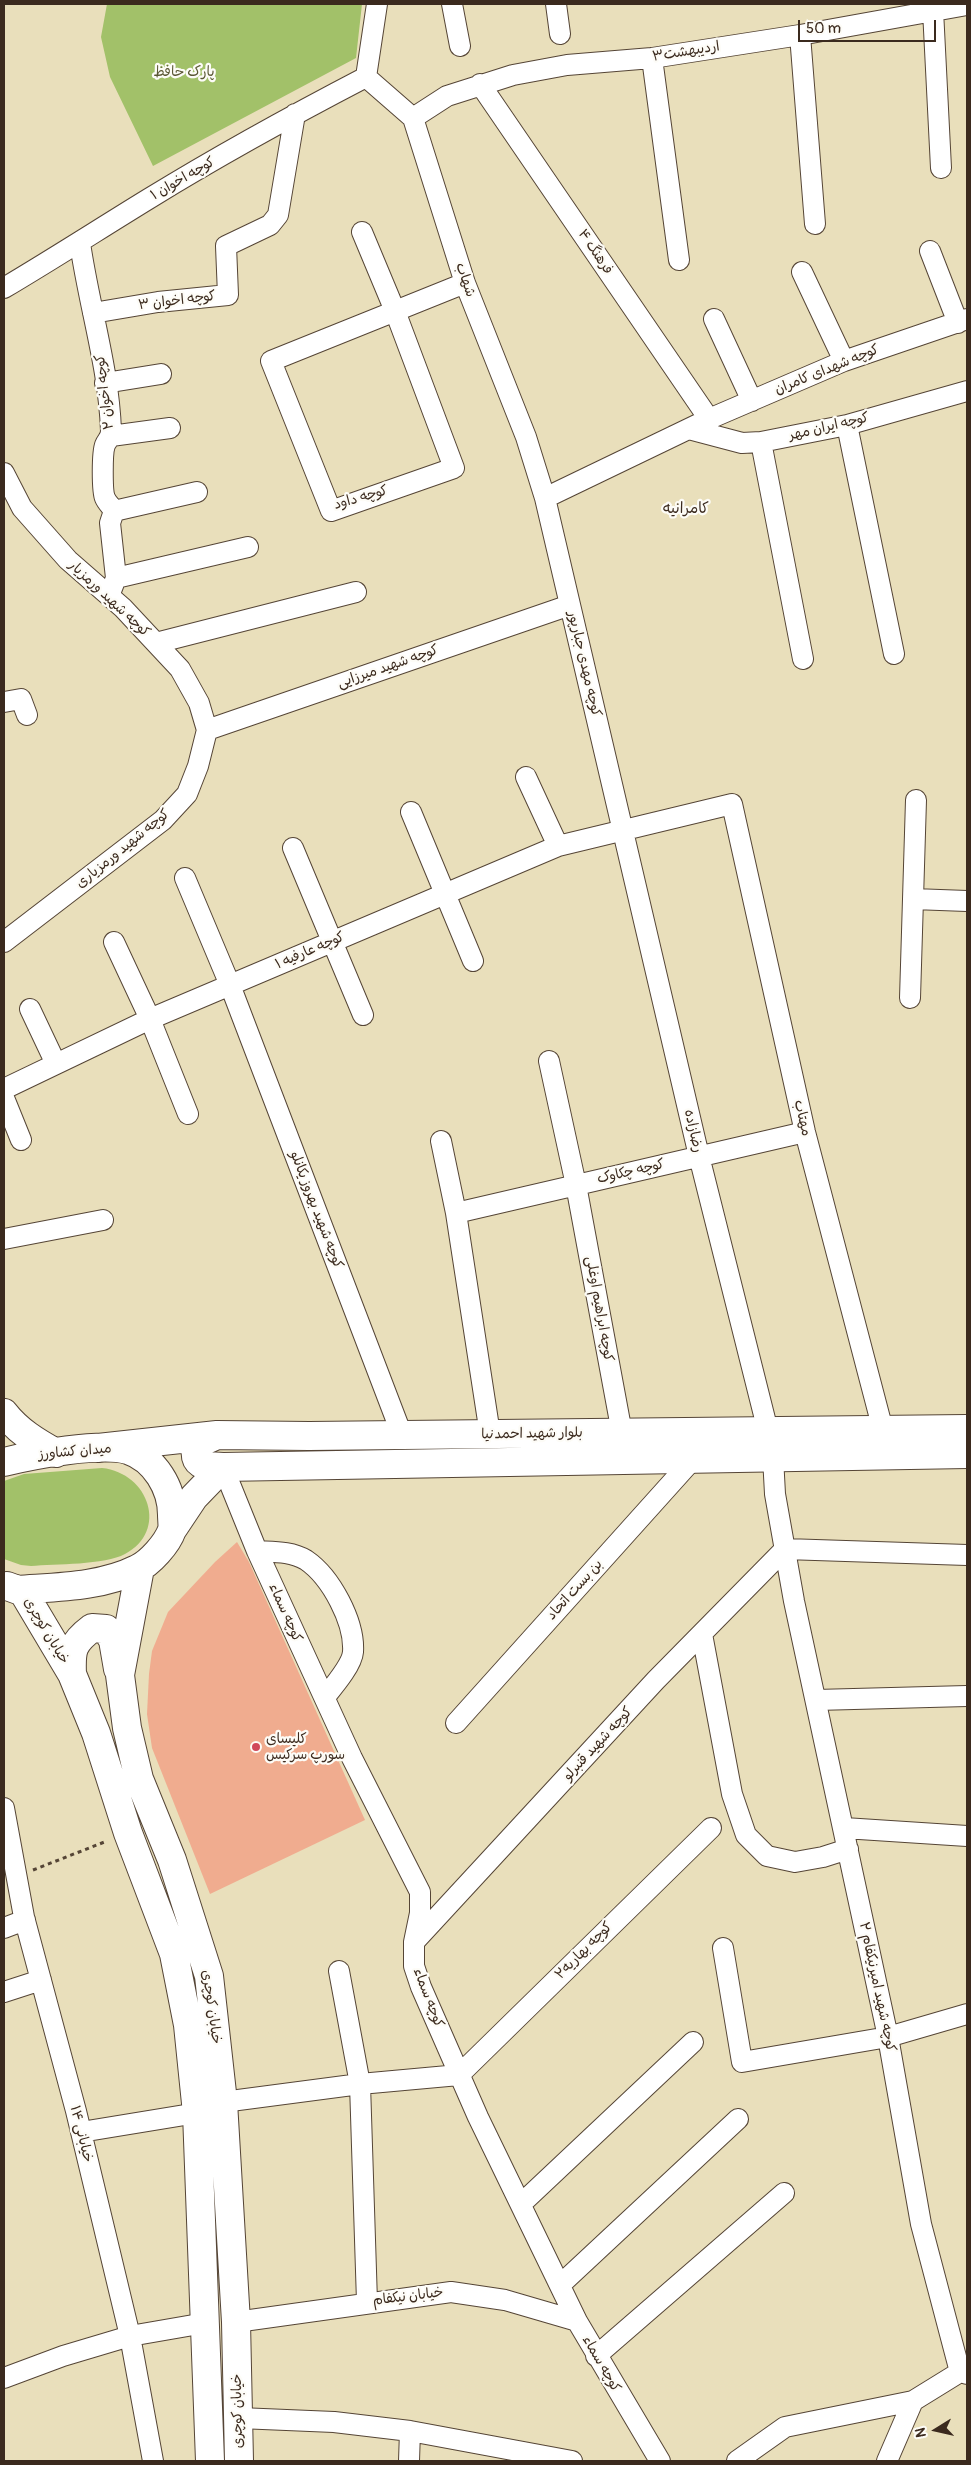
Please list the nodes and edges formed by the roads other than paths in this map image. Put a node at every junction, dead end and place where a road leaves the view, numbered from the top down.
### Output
1 (377, 4) edge
2 (452, 4) edge
3 (556, 4) edge
4 (967, 5) edge
5 (931, 7) edge
6 (560, 34) dead end
7 (800, 35) junction
8 (460, 46) dead end
9 (652, 58) junction
10 (366, 77) junction
11 (480, 84) junction
12 (295, 114) junction
13 (413, 118) junction
14 (941, 168) dead end
15 (815, 224) dead end
16 (362, 232) dead end
17 (80, 243) junction
18 (930, 251) dead end
19 (679, 260) dead end
20 (802, 272) dead end
21 (465, 283) junction
22 (4, 288) edge
23 (395, 311) junction
24 (93, 313) junction
25 (714, 319) dead end
26 (963, 321) edge
27 (844, 361) junction
28 (161, 374) dead end
29 (105, 383) junction
30 (967, 391) edge
31 (752, 401) junction
32 (709, 419) junction
33 (847, 425) junction
34 (170, 428) dead end
35 (689, 429) junction
36 (111, 436) junction
37 (761, 442) junction
38 (4, 472) edge
39 (197, 492) dead end
40 (545, 498) junction
41 (114, 511) junction
42 (248, 547) dead end
43 (112, 587) junction
44 (356, 592) dead end
45 (570, 605) junction
46 (156, 643) junction
47 (894, 654) dead end
48 (803, 659) dead end
49 (4, 702) edge
50 (27, 715) dead end
51 (207, 730) junction
52 (526, 777) dead end
53 (916, 800) dead end
54 (732, 804) joint
55 (411, 812) dead end
56 (623, 830) junction
57 (558, 846) junction
58 (293, 848) dead end
59 (185, 878) dead end
60 (446, 894) junction
61 (913, 899) junction
62 (967, 901) edge
63 (4, 942) edge
64 (114, 942) dead end
65 (331, 942) junction
66 (473, 961) dead end
67 (230, 986) junction
68 (910, 998) dead end
69 (30, 1009) dead end
70 (363, 1016) dead end
71 (150, 1019) junction
72 (549, 1061) dead end
73 (56, 1064) junction
74 (4, 1089) edge
75 (4, 1098) edge
76 (188, 1114) dead end
77 (805, 1132) junction
78 (20, 1140) dead end
79 (441, 1141) dead end
80 (699, 1156) junction
81 (576, 1185) junction
82 (456, 1213) junction
83 (103, 1220) dead end
84 (4, 1239) edge
85 (4, 1413) edge
86 (967, 1429) edge
87 (883, 1430) junction
88 (622, 1433) junction
89 (490, 1434) junction
90 (217, 1435) junction
91 (402, 1435) junction
92 (770, 1444) junction
93 (98, 1448) junction
94 (56, 1453) junction
95 (967, 1454) edge
96 (694, 1458) junction
97 (4, 1462) edge
98 (223, 1467) junction
99 (172, 1530) junction
100 (785, 1549) junction
101 (257, 1551) junction
102 (967, 1555) edge
103 (140, 1568) junction
104 (13, 1587) edge
105 (702, 1634) junction
106 (72, 1674) junction
107 (120, 1676) junction
108 (967, 1696) edge
109 (325, 1697) junction
110 (816, 1700) junction
111 (456, 1723) dead end
112 (4, 1808) edge
113 (711, 1828) dead end
114 (844, 1828) junction
115 (967, 1836) edge
116 (848, 1848) junction
117 (25, 1920) junction
118 (4, 1928) edge
119 (414, 1942) junction
120 (723, 1948) dead end
121 (339, 1971) dead end
122 (41, 1980) junction
123 (4, 1992) edge
124 (967, 2014) edge
125 (888, 2037) junction
126 (693, 2042) dead end
127 (459, 2074) junction
128 (360, 2084) junction
129 (222, 2102) junction
130 (197, 2113) junction
131 (738, 2119) dead end
132 (81, 2132) junction
133 (784, 2192) dead end
134 (521, 2204) junction
135 (560, 2285) junction
136 (367, 2302) junction
137 (577, 2321) junction
138 (236, 2322) junction
139 (205, 2323) junction
140 (130, 2336) junction
141 (967, 2349) edge
142 (596, 2356) junction
143 (964, 2373) edge
144 (4, 2378) edge
145 (912, 2401) junction
146 (239, 2418) junction
147 (410, 2431) junction
148 (542, 2458) edge
149 (153, 2461) edge
150 (210, 2461) edge
151 (239, 2461) edge
152 (409, 2461) edge
153 (572, 2461) edge
154 (660, 2461) edge
155 (737, 2461) edge
156 (887, 2461) edge

1 - 10 street
2 - 8 street
3 - 6 street
4 - 5 street, اردیبهشت۳
5 - 7 street, اردیبهشت۳
5 - 14 street
7 - 9 street, اردیبهشت۳
7 - 15 street
9 - 11 street, اردیبهشت۳
9 - 19 street
10 - 12 street, کوچه اخوان ۱
10 - 13 street
11 - 13 street, اردیبهشت۳
11 - 32 street, فرهنگ ۴
12 - 17 street, کوچه اخوان ۱
12 - 24 street, کوچه اخوان ۳
13 - 21 street, شهاب
16 - 23 street
17 - 22 street, کوچه اخوان ۱
17 - 24 street, کوچه اخوان ۲
18 - 26 street
20 - 27 street
21 - 23 street, کوچه داود
21 - 40 street, شهاب
23 - 23 street, کوچه داود
24 - 29 street, کوچه اخوان ۲
25 - 31 street
26 - 27 street, کوچه شهدای کامران
27 - 31 street, کوچه شهدای کامران
28 - 29 street
29 - 36 street, کوچه اخوان ۲
30 - 33 street, کوچه ایران مهر
31 - 32 street, کوچه شهدای کامران
32 - 35 street, کوچه شهدای کامران
33 - 37 street, کوچه ایران مهر
33 - 47 street
34 - 36 street
35 - 37 street, کوچه ایران مهر
35 - 40 street, کوچه شهدای کامران
36 - 41 street, کوچه اخوان ۲
37 - 48 street
38 - 43 street, کوچه شهید ورمزیار
39 - 41 street
40 - 45 street, کوچه مهدی جبارپور
41 - 43 street, کوچه اخوان ۲
42 - 43 street
43 - 46 street, کوچه شهید ورمزیار
44 - 46 street
45 - 51 street, کوچه شهید میرزایی
45 - 56 street, کوچه مهدی جبارپور
46 - 51 street, کوچه شهید ورمزیار
49 - 50 street
51 - 63 street, کوچه شهید ورمزیاری
52 - 57 street
53 - 61 street
54 - 56 street, کوچه عارفیه ۱
54 - 77 street, مهتاب
55 - 60 street
56 - 57 street, کوچه عارفیه ۱
56 - 80 street, رضازاده
57 - 60 street, کوچه عارفیه ۱
58 - 65 street
59 - 67 street, کوچه شهید بهروز یکانلو
60 - 65 street, کوچه عارفیه ۱
60 - 66 street
61 - 62 street
61 - 68 street
64 - 71 street
65 - 67 street, کوچه عارفیه ۱
65 - 70 street
67 - 71 street, کوچه عارفیه ۱
67 - 91 street, کوچه شهید بهروز یکانلو
69 - 73 street
71 - 73 street, کوچه عارفیه ۱
71 - 76 street
72 - 81 street, کوچه ابراهیم اوغلی
73 - 74 street, کوچه عارفیه ۱
75 - 78 street
77 - 80 street, کوچه چکاوک
77 - 87 street, مهتاب
79 - 82 street
80 - 81 street, کوچه چکاوک
80 - 92 street, رضازاده
81 - 82 street, کوچه چکاوک
81 - 88 street, کوچه ابراهیم اوغلی
82 - 89 street
83 - 84 street
85 - 94 main road
86 - 87 main road, بلوار شهید احمدنیا
87 - 92 main road, بلوار شهید احمدنیا
88 - 89 main road, بلوار شهید احمدنیا
88 - 92 main road, بلوار شهید احمدنیا
89 - 91 main road, بلوار شهید احمدنیا
90 - 91 main road, بلوار شهید احمدنیا
90 - 93 main road, بلوار شهید احمدنیا
90 - 98 main road, بلوار شهید احمدنیا
92 - 95 main road, بلوار شهید احمدنیا
92 - 96 main road, بلوار شهید احمدنیا
92 - 100 street, رضازاده
93 - 94 main road, میدان کشاورز
93 - 99 main road, میدان کشاورز
94 - 97 main road, میدان کشاورز
96 - 98 main road, بلوار شهید احمدنیا
96 - 111 street, بن بست اتحاد
98 - 99 main road
98 - 101 street, کوچه سماء
99 - 103 main road
100 - 102 street
100 - 105 street, کوچه شهید قنبرلو
100 - 110 street, کوچه شهید امیرنیکفام ۲
101 - 109 street, کوچه سماء
101 - 109 street
103 - 104 main road
103 - 107 main road, خیابان کوچری
104 - 106 main road, خیابان کوچری
105 - 116 street
105 - 119 street, کوچه شهید قنبرلو
106 - 107 main road
106 - 130 main road, خیابان کوچری
107 - 129 main road, خیابان کوچری
108 - 110 street
109 - 119 street, کوچه سماء
110 - 114 street, کوچه شهید امیرنیکفام ۲
112 - 117 street, خیابانی ۱۴
113 - 127 street, کوچه بهاریه۲
114 - 115 street
114 - 116 street, کوچه شهید امیرنیکفام ۲
116 - 125 street, کوچه شهید امیرنیکفام ۲
117 - 118 street
117 - 122 street, خیابانی ۱۴
119 - 127 street, کوچه سماء
120 - 125 street
121 - 128 street
122 - 123 street
122 - 132 street, خیابانی ۱۴
124 - 125 street
125 - 143 street, کوچه شهید امیرنیکفام ۲
126 - 134 street
127 - 128 street
127 - 134 street, کوچه سماء
128 - 129 street
128 - 136 street
129 - 138 main road, خیابان کوچری
130 - 132 street
130 - 139 main road, خیابان کوچری
131 - 135 street
132 - 140 street, خیابانی ۱۴
133 - 142 street
134 - 135 street, کوچه سماء
135 - 137 street, کوچه سماء
136 - 137 street, خیابان نیکفام
136 - 138 street, خیابان نیکفام
137 - 142 street, کوچه سماء
138 - 146 main road, خیابان کوچری
139 - 140 street
139 - 150 main road, خیابان کوچری
140 - 144 street
140 - 149 street, خیابانی ۱۴
141 - 143 street
142 - 154 street, کوچه سماء
143 - 145 street
145 - 155 street
145 - 156 street
146 - 147 street
146 - 151 main road, خیابان کوچری
147 - 148 street
147 - 152 street
148 - 153 street

